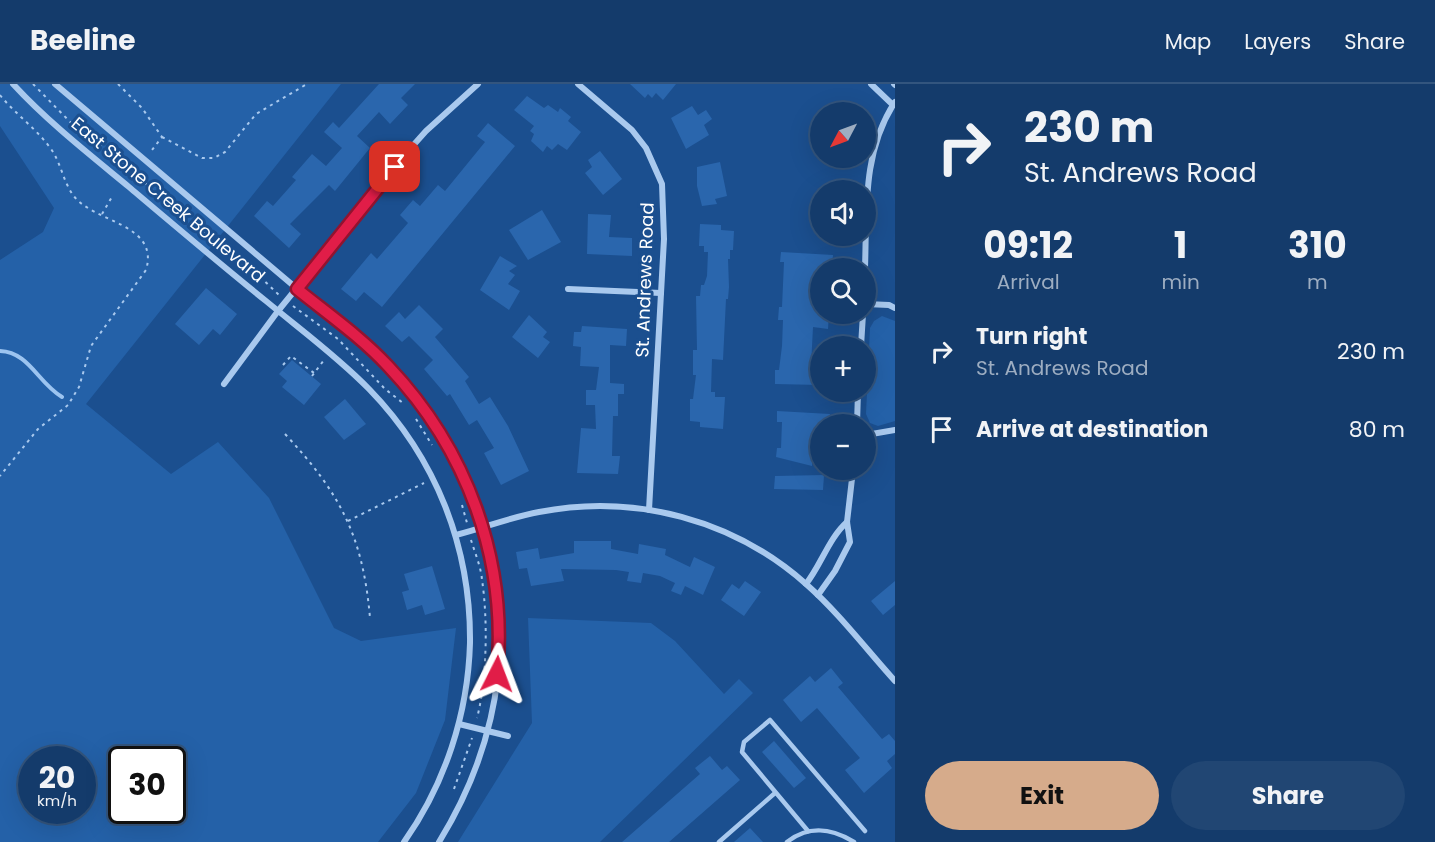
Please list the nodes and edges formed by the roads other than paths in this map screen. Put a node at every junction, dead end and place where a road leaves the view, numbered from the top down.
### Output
1 (13, 84) edge
2 (55, 84) edge
3 (478, 84) edge
4 (578, 84) edge
5 (871, 84) edge
6 (894, 104) edge
7 (865, 258) edge
8 (297, 289) junction
9 (568, 289) dead end
10 (661, 293) junction
11 (876, 304) edge
12 (895, 308) edge
13 (278, 311) junction
14 (224, 384) dead end
15 (895, 430) edge
16 (876, 433) edge
17 (852, 480) edge
18 (649, 510) junction
19 (847, 522) junction
20 (483, 527) junction
21 (456, 535) junction
22 (806, 584) junction
23 (818, 595) junction
24 (895, 681) edge
25 (459, 724) junction
26 (489, 731) junction
27 (508, 736) dead end
28 (775, 793) junction
29 (808, 831) junction
30 (865, 831) dead end
31 (404, 842) edge
32 (439, 842) edge
33 (719, 842) edge
34 (787, 842) edge
35 (854, 842) edge

1 - 13 street, East Stone Creek Boulevard
2 - 8 street, East Stone Creek Boulevard
3 - 8 street
4 - 10 street, St. Andrews Road
5 - 6 street
6 - 7 street
8 - 13 street
8 - 20 street, East Stone Creek Boulevard
9 - 10 street
10 - 18 street, St. Andrews Road
11 - 12 street
13 - 14 street
13 - 21 street, East Stone Creek Boulevard
15 - 16 street
17 - 19 street
18 - 20 street
18 - 22 street
19 - 22 street
19 - 23 street
20 - 21 street
20 - 26 street, East Stone Creek Boulevard
21 - 25 street, East Stone Creek Boulevard
22 - 23 street
23 - 24 street
25 - 26 street
25 - 31 street, East Stone Creek Boulevard
26 - 27 street
26 - 32 street, East Stone Creek Boulevard
28 - 29 lane
28 - 30 lane
28 - 33 lane
29 - 34 lane
29 - 35 lane

